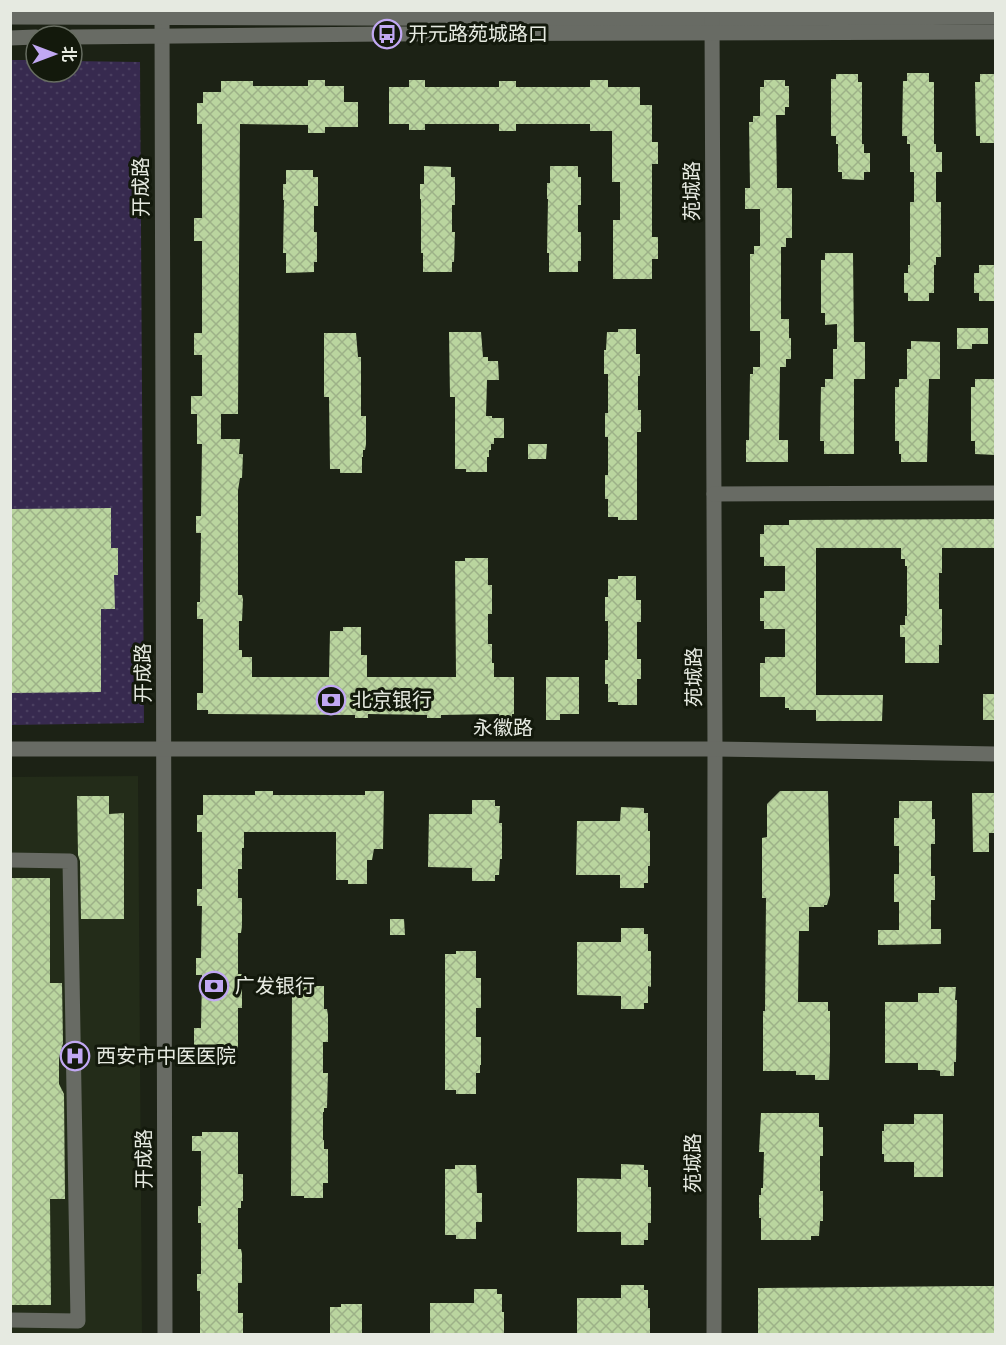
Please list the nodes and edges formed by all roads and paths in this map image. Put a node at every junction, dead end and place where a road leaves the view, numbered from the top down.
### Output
1 (162, 14) edge
2 (10, 17) edge
3 (996, 18) edge
4 (712, 26) junction
5 (996, 32) edge
6 (161, 36) junction
7 (84, 37) edge
8 (996, 493) edge
9 (714, 494) junction
10 (10, 749) edge
11 (164, 749) junction
12 (715, 749) junction
13 (996, 754) edge
14 (10, 860) edge
15 (10, 1320) edge
16 (165, 1335) edge
17 (714, 1335) edge

1 - 2 street
1 - 4 street
1 - 6 street, 开成路
3 - 4 street
4 - 5 street
4 - 6 street
4 - 9 street, 苑城路
6 - 7 street
6 - 11 street, 开成路
8 - 9 street
9 - 12 street, 苑城路
10 - 11 street, 永徽路
11 - 12 street, 永徽路
11 - 16 street, 开成路
12 - 13 street, 永徽路
12 - 17 street, 苑城路
14 - 15 street

